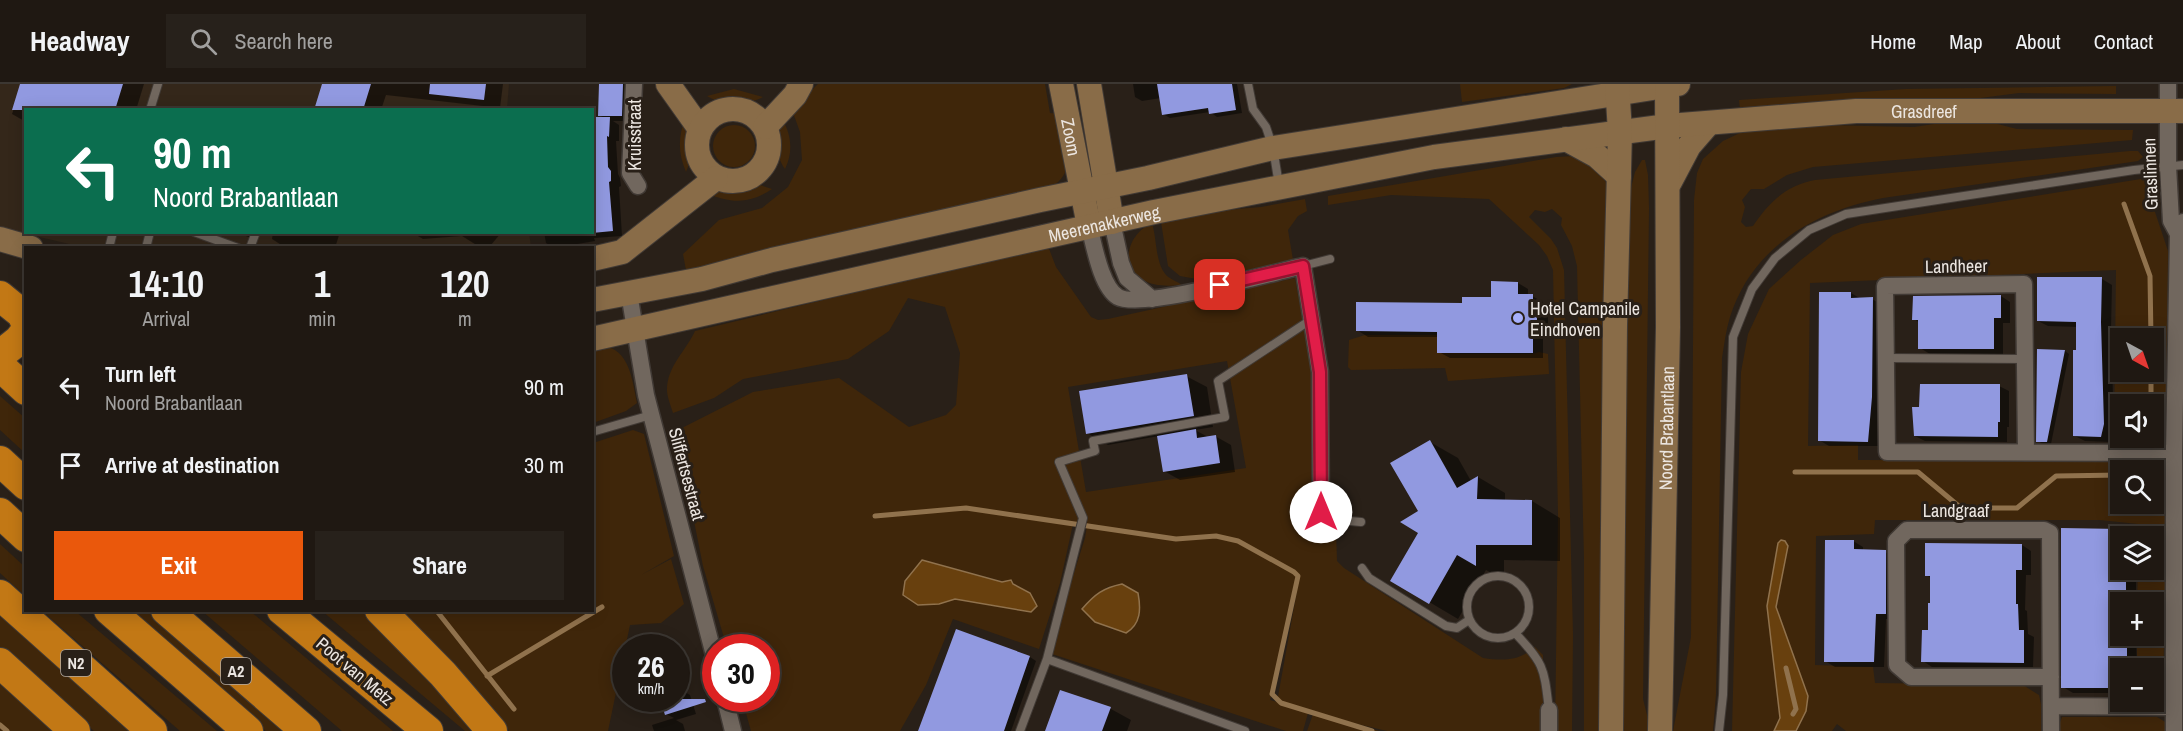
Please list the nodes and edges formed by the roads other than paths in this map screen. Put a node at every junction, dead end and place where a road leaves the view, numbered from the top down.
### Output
1 (158, 84) edge
2 (634, 84) edge
3 (668, 84) edge
4 (683, 84) edge
5 (784, 84) edge
6 (801, 84) edge
7 (1061, 84) edge
8 (1089, 84) edge
9 (1248, 84) edge
10 (1671, 84) edge
11 (2168, 84) edge
12 (1617, 88) edge
13 (1586, 91) edge
14 (151, 108) edge
15 (2176, 111) edge
16 (717, 113) junction
17 (759, 121) junction
18 (1709, 123) junction
19 (1668, 126) junction
20 (700, 129) junction
21 (1620, 132) junction
22 (1566, 139) junction
23 (1274, 148) junction
24 (2176, 166) edge
25 (710, 172) junction
26 (1619, 176) junction
27 (1669, 184) junction
28 (638, 186) dead end
29 (1106, 187) junction
30 (1280, 189) junction
31 (1082, 191) junction
32 (1101, 224) junction
33 (2180, 228) edge
34 (200, 234) edge
35 (0, 239) edge
36 (24, 246) edge
37 (232, 246) edge
38 (594, 259) edge
39 (1330, 259) dead end
40 (1303, 266) junction
41 (629, 293) junction
42 (1152, 299) junction
43 (594, 300) edge
44 (16, 315) edge
45 (2180, 318) edge
46 (1312, 319) junction
47 (634, 329) junction
48 (594, 339) edge
49 (0, 355) edge
50 (1886, 358) junction
51 (2025, 359) junction
52 (17, 373) edge
53 (651, 415) junction
54 (594, 431) edge
55 (2026, 452) junction
56 (2174, 453) junction
57 (0, 461) edge
58 (24, 483) edge
59 (1321, 512) joint
60 (0, 513) edge
61 (1361, 522) dead end
62 (24, 535) edge
63 (1362, 568) dead end
64 (0, 595) edge
65 (111, 612) edge
66 (168, 612) edge
67 (284, 612) edge
68 (382, 612) edge
69 (1469, 620) junction
70 (1515, 633) junction
71 (708, 634) edge
72 (1047, 659) junction
73 (0, 663) edge
74 (2050, 677) junction
75 (2051, 706) junction
76 (2174, 707) junction
77 (1549, 710) joint
78 (728, 712) edge
79 (75, 731) edge
80 (153, 731) edge
81 (248, 731) edge
82 (306, 731) edge
83 (428, 731) edge
84 (492, 731) edge
85 (733, 731) edge
86 (1020, 731) edge
87 (1245, 731) edge
88 (1549, 731) edge
89 (1611, 731) edge
90 (1660, 731) edge
91 (1719, 731) edge
92 (2051, 731) edge
93 (2174, 731) edge

1 - 14 lane
2 - 28 street, Kruisstraat
3 - 20 main road
4 - 16 main road
5 - 17 main road
6 - 17 main road
7 - 31 main road, Zoom
8 - 29 main road, Zoom
9 - 23 lane
10 - 12 main road, Meerenakkerweg
10 - 19 main road, Noord Brabantlaan
11 - 15 street, Graslinnen
12 - 13 main road, Meerenakkerweg
12 - 21 main road
13 - 23 main road, Meerenakkerweg
15 - 18 main road, Grasdreef
15 - 24 street, Graslinnen
16 - 17 main road
16 - 20 main road
17 - 25 main road
18 - 19 main road, Grasdreef
18 - 27 main road
19 - 21 main road, Grasdreef
19 - 27 main road, Noord Brabantlaan
20 - 25 main road
21 - 22 main road, Meerenakkerweg
21 - 26 main road
22 - 26 main road
22 - 30 main road, Meerenakkerweg
23 - 29 main road, Meerenakkerweg
23 - 30 lane
24 - 33 street, Graslinnen
24 - 91 lane
25 - 38 main road
26 - 89 main road
27 - 90 main road, Noord Brabantlaan
29 - 31 main road, Meerenakkerweg
29 - 32 main road, Zoom
30 - 32 main road, Meerenakkerweg
31 - 32 main road, Zoom
31 - 41 main road, Meerenakkerweg
32 - 42 street
32 - 42 street
32 - 47 main road, Meerenakkerweg
33 - 45 street, Graslinnen
34 - 37 lane
35 - 36 main road
39 - 40 lane
40 - 42 street
40 - 46 street
41 - 43 main road, Meerenakkerweg
41 - 47 street, Sliffertsestraat
44 - 49 highway
45 - 56 street, Graslinnen
46 - 59 street
46 - 72 lane
47 - 48 main road, Meerenakkerweg
47 - 53 street, Sliffertsestraat
49 - 52 main road
50 - 51 lane
50 - 51 street, Landheer
50 - 55 street, Landheer
51 - 55 street, Landheer
53 - 54 lane
53 - 71 street, Sliffertsestraat
55 - 56 street, Landheer
56 - 76 street, Graslinnen
57 - 58 highway
59 - 61 lane
60 - 62 highway
63 - 69 lane
64 - 80 highway, N2
65 - 81 highway, A2
66 - 82 highway, A2
67 - 83 highway, Poot van Metz
68 - 84 highway
69 - 70 lane
69 - 70 lane
70 - 77 lane
72 - 86 lane
72 - 87 lane
73 - 79 highway
74 - 74 street, Landgraaf
74 - 75 street, Landgraaf
75 - 76 street
75 - 92 street, Landgraaf
76 - 93 street, Graslinnen
77 - 88 street
78 - 85 street

